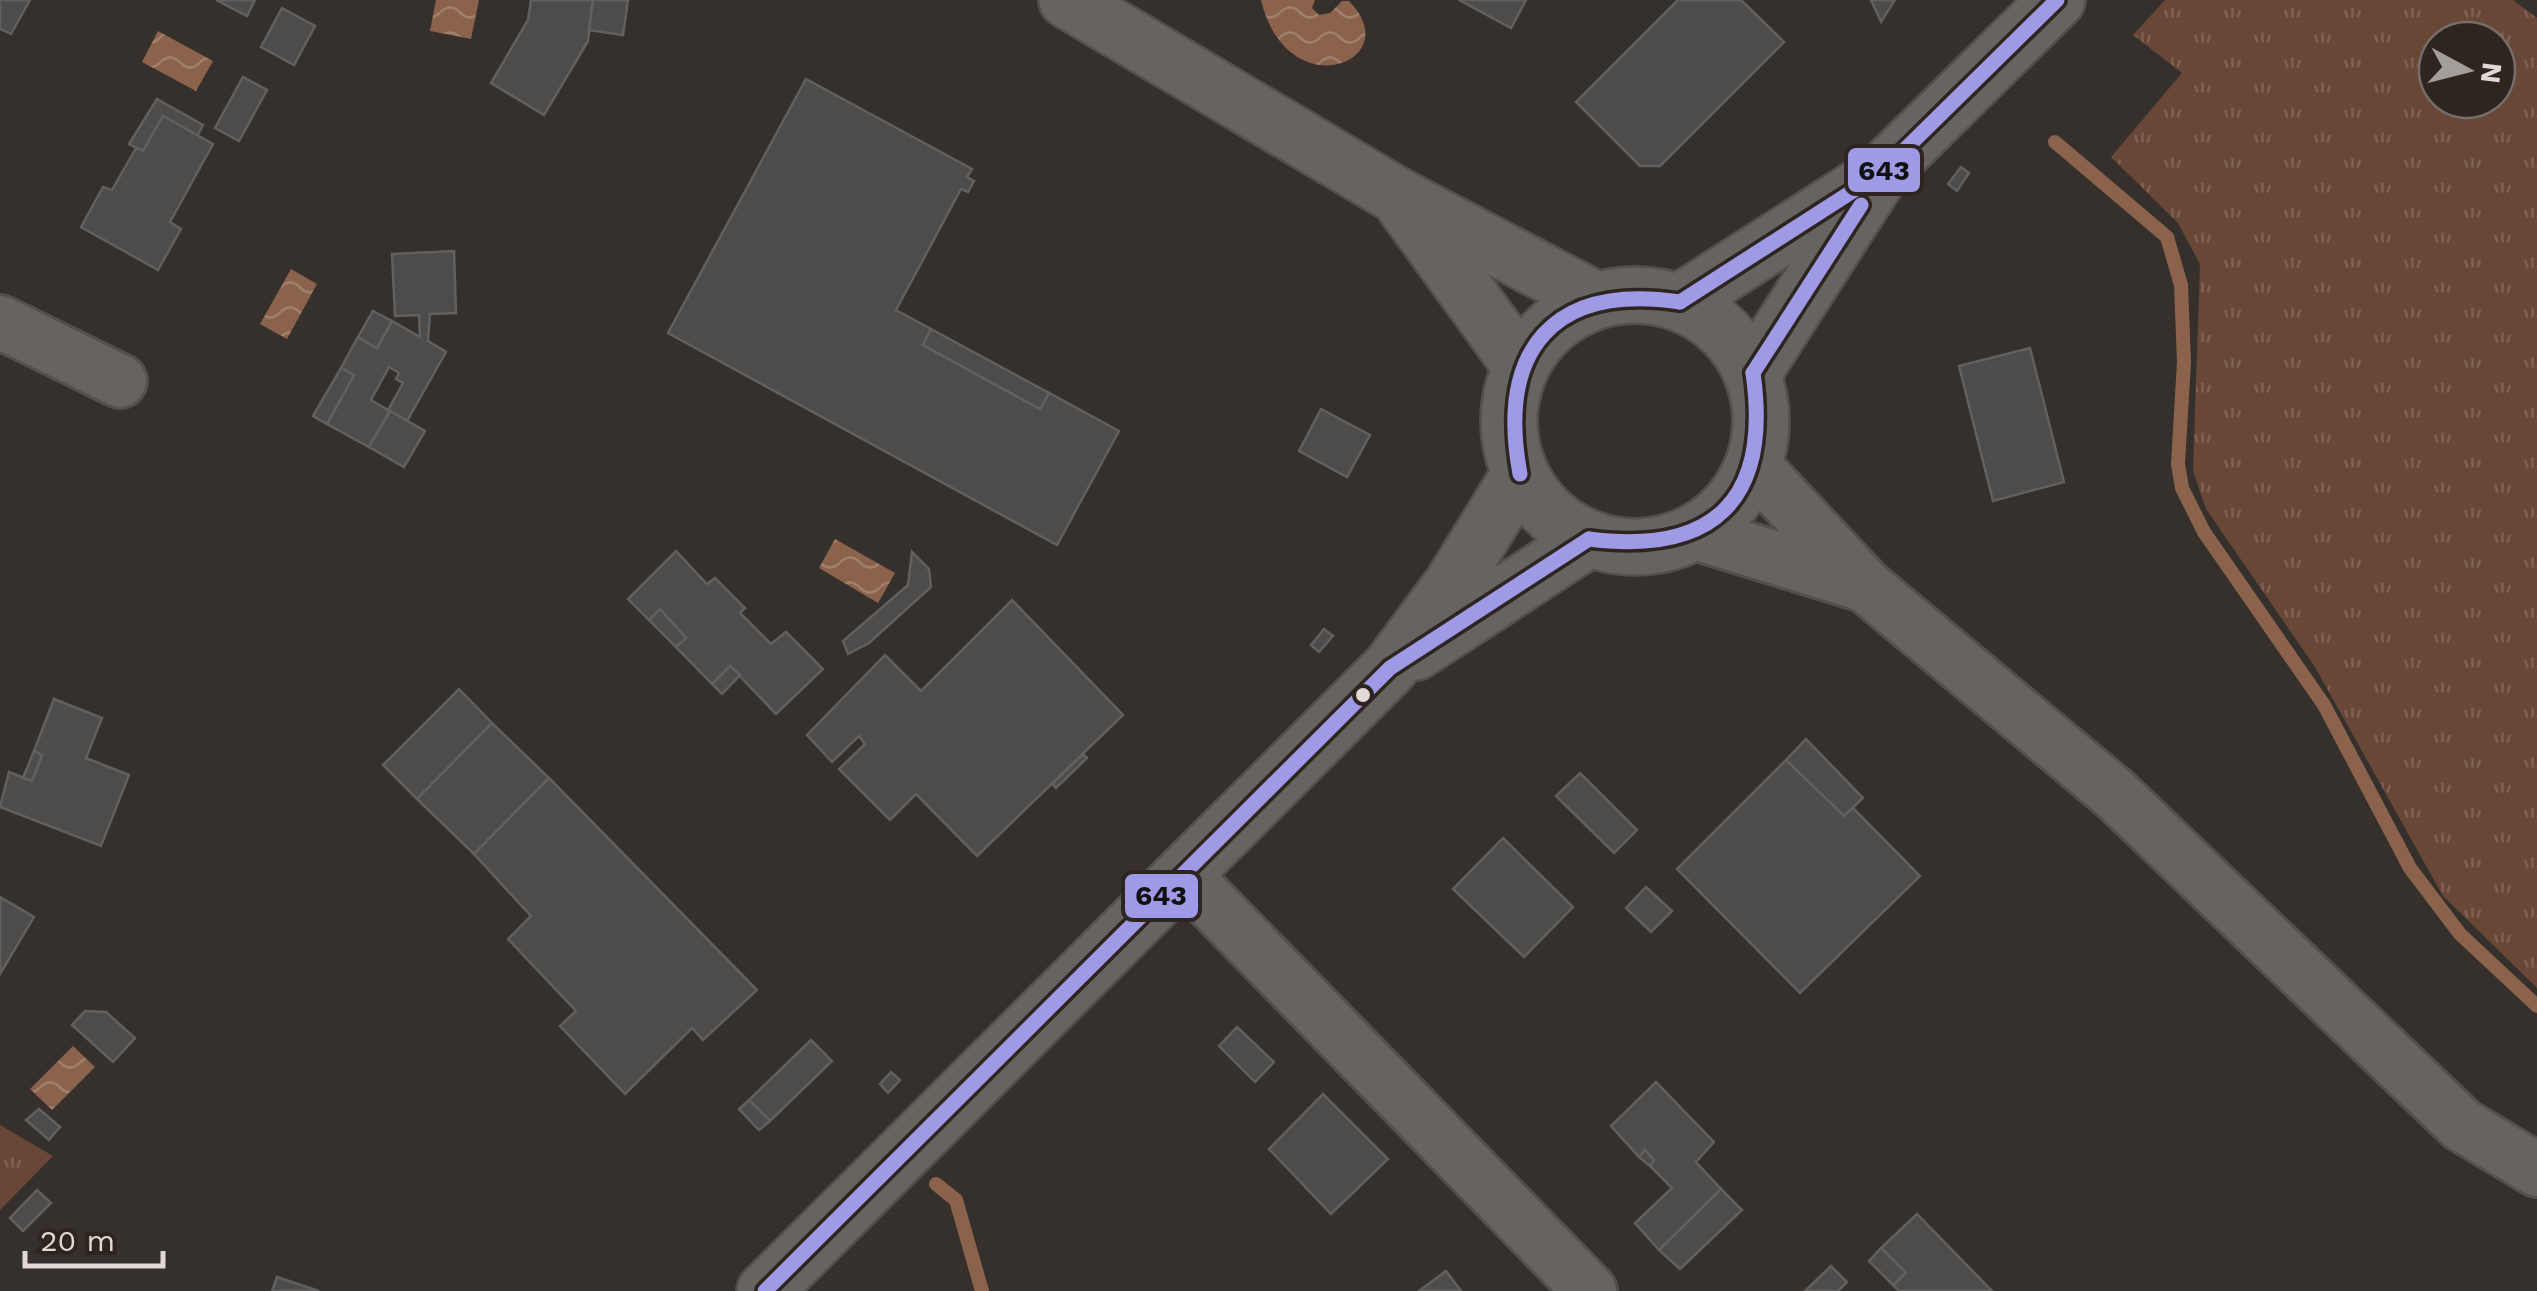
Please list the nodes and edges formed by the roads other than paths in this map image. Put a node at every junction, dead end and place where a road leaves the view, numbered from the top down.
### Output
1 (1067, 0) edge
2 (2057, 0) edge
3 (1881, 174) junction
4 (1396, 195) junction
5 (1596, 300) junction
6 (1680, 302) junction
7 (0, 322) edge
8 (1521, 366) junction
9 (1753, 373) junction
10 (120, 382) dead end
11 (1754, 466) junction
12 (1520, 474) junction
13 (1695, 533) junction
14 (1589, 540) junction
15 (1866, 586) junction
16 (1390, 668) junction
17 (1183, 874) junction
18 (2537, 1170) edge
19 (765, 1291) edge
20 (1590, 1291) edge

1 - 4 main road
2 - 3 main road
3 - 6 main road
3 - 9 main road
4 - 5 main road
4 - 8 main road
5 - 6 main road
5 - 8 main road
6 - 9 main road
7 - 10 street
8 - 12 main road
9 - 11 main road
11 - 13 main road
11 - 15 street
12 - 14 main road
12 - 16 main road
13 - 14 main road
13 - 15 street
14 - 16 main road
15 - 18 street
16 - 17 main road
17 - 19 main road
17 - 20 street

